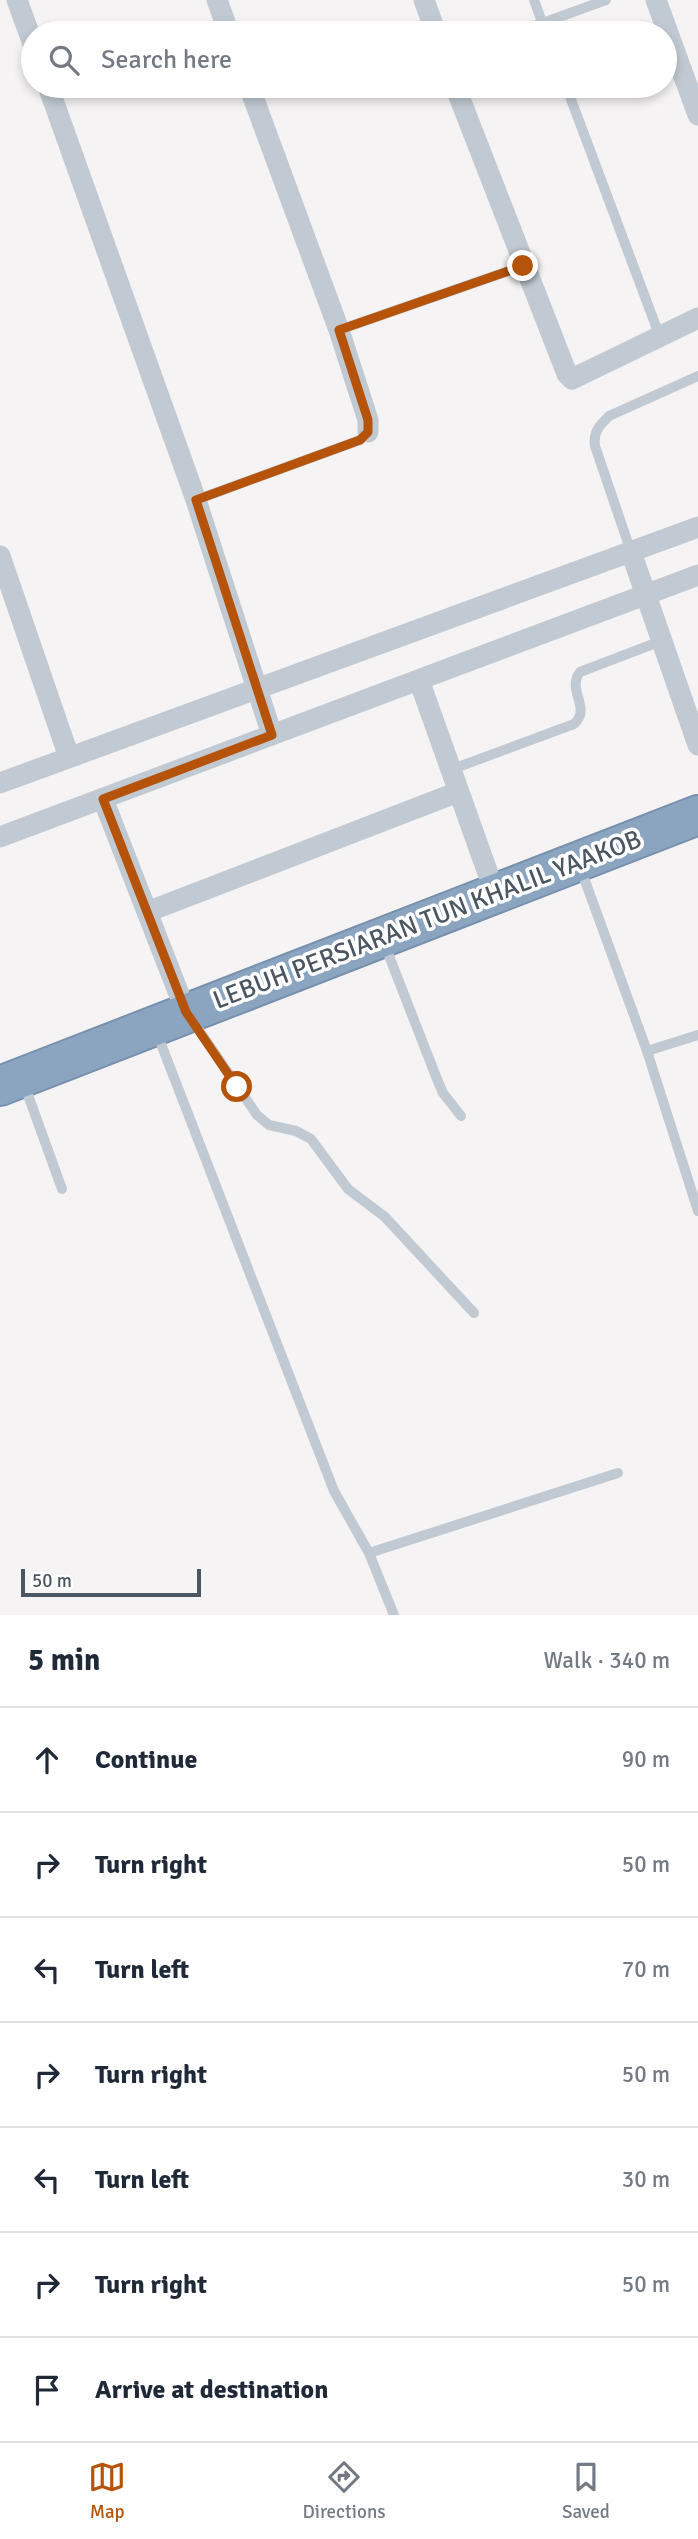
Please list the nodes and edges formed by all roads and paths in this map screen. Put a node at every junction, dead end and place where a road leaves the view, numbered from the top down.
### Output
1 (17, 0) edge
2 (217, 0) edge
3 (424, 0) edge
4 (534, 0) edge
5 (606, 0) edge
6 (656, 0) edge
7 (25, 21) edge
8 (225, 21) edge
9 (432, 21) edge
10 (542, 21) edge
11 (560, 21) edge
12 (664, 21) edge
13 (677, 58) edge
14 (52, 98) edge
15 (253, 98) edge
16 (460, 98) edge
17 (570, 98) edge
18 (698, 115) edge
19 (523, 266) junction
20 (698, 318) edge
21 (339, 330) junction
22 (660, 337) junction
23 (698, 376) edge
24 (368, 432) joint
25 (196, 500) junction
26 (698, 527) edge
27 (631, 552) junction
28 (0, 556) edge
29 (698, 575) edge
30 (646, 595) junction
31 (661, 641) junction
32 (419, 680) junction
33 (257, 689) junction
34 (272, 735) junction
35 (698, 745) edge
36 (69, 757) junction
37 (450, 770) junction
38 (0, 783) edge
39 (458, 792) junction
40 (103, 799) junction
41 (698, 815) edge
42 (2, 832) edge
43 (578, 861) junction
44 (495, 893) junction
45 (147, 912) junction
46 (381, 937) junction
47 (170, 1019) junction
48 (698, 1035) edge
49 (647, 1051) junction
50 (11, 1082) edge
51 (461, 1116) dead end
52 (62, 1189) dead end
53 (698, 1211) edge
54 (474, 1313) dead end
55 (618, 1473) dead end
56 (369, 1553) junction
57 (394, 1615) edge

1 - 7 street
2 - 8 street
3 - 9 street
4 - 10 lane
5 - 11 lane
6 - 12 street
13 - 18 street
14 - 25 street
15 - 21 street
16 - 19 street
17 - 22 lane
19 - 21 lane
19 - 22 street
20 - 22 street
21 - 24 street
23 - 27 lane
24 - 25 lane
25 - 33 street
26 - 27 street
27 - 30 street
27 - 33 street
28 - 36 street
29 - 30 street
30 - 31 street
30 - 32 street
31 - 35 street
31 - 37 lane
32 - 34 street
32 - 37 street
33 - 34 street
33 - 36 street
34 - 40 street
36 - 38 street
37 - 39 street
39 - 44 street
39 - 45 street
40 - 42 street
40 - 45 street
41 - 43 highway, LEBUH PERSIARAN TUN KHALIL YAAKOB
43 - 44 highway, LEBUH PERSIARAN TUN KHALIL YAAKOB
43 - 49 lane
44 - 46 highway, LEBUH PERSIARAN TUN KHALIL YAAKOB
45 - 47 street
46 - 47 highway, LEBUH PERSIARAN TUN KHALIL YAAKOB
46 - 51 lane
47 - 50 highway, LEBUH PERSIARAN TUN KHALIL YAAKOB
47 - 54 lane
47 - 56 lane
48 - 49 lane
49 - 53 lane
50 - 52 lane
55 - 56 lane
56 - 57 lane

